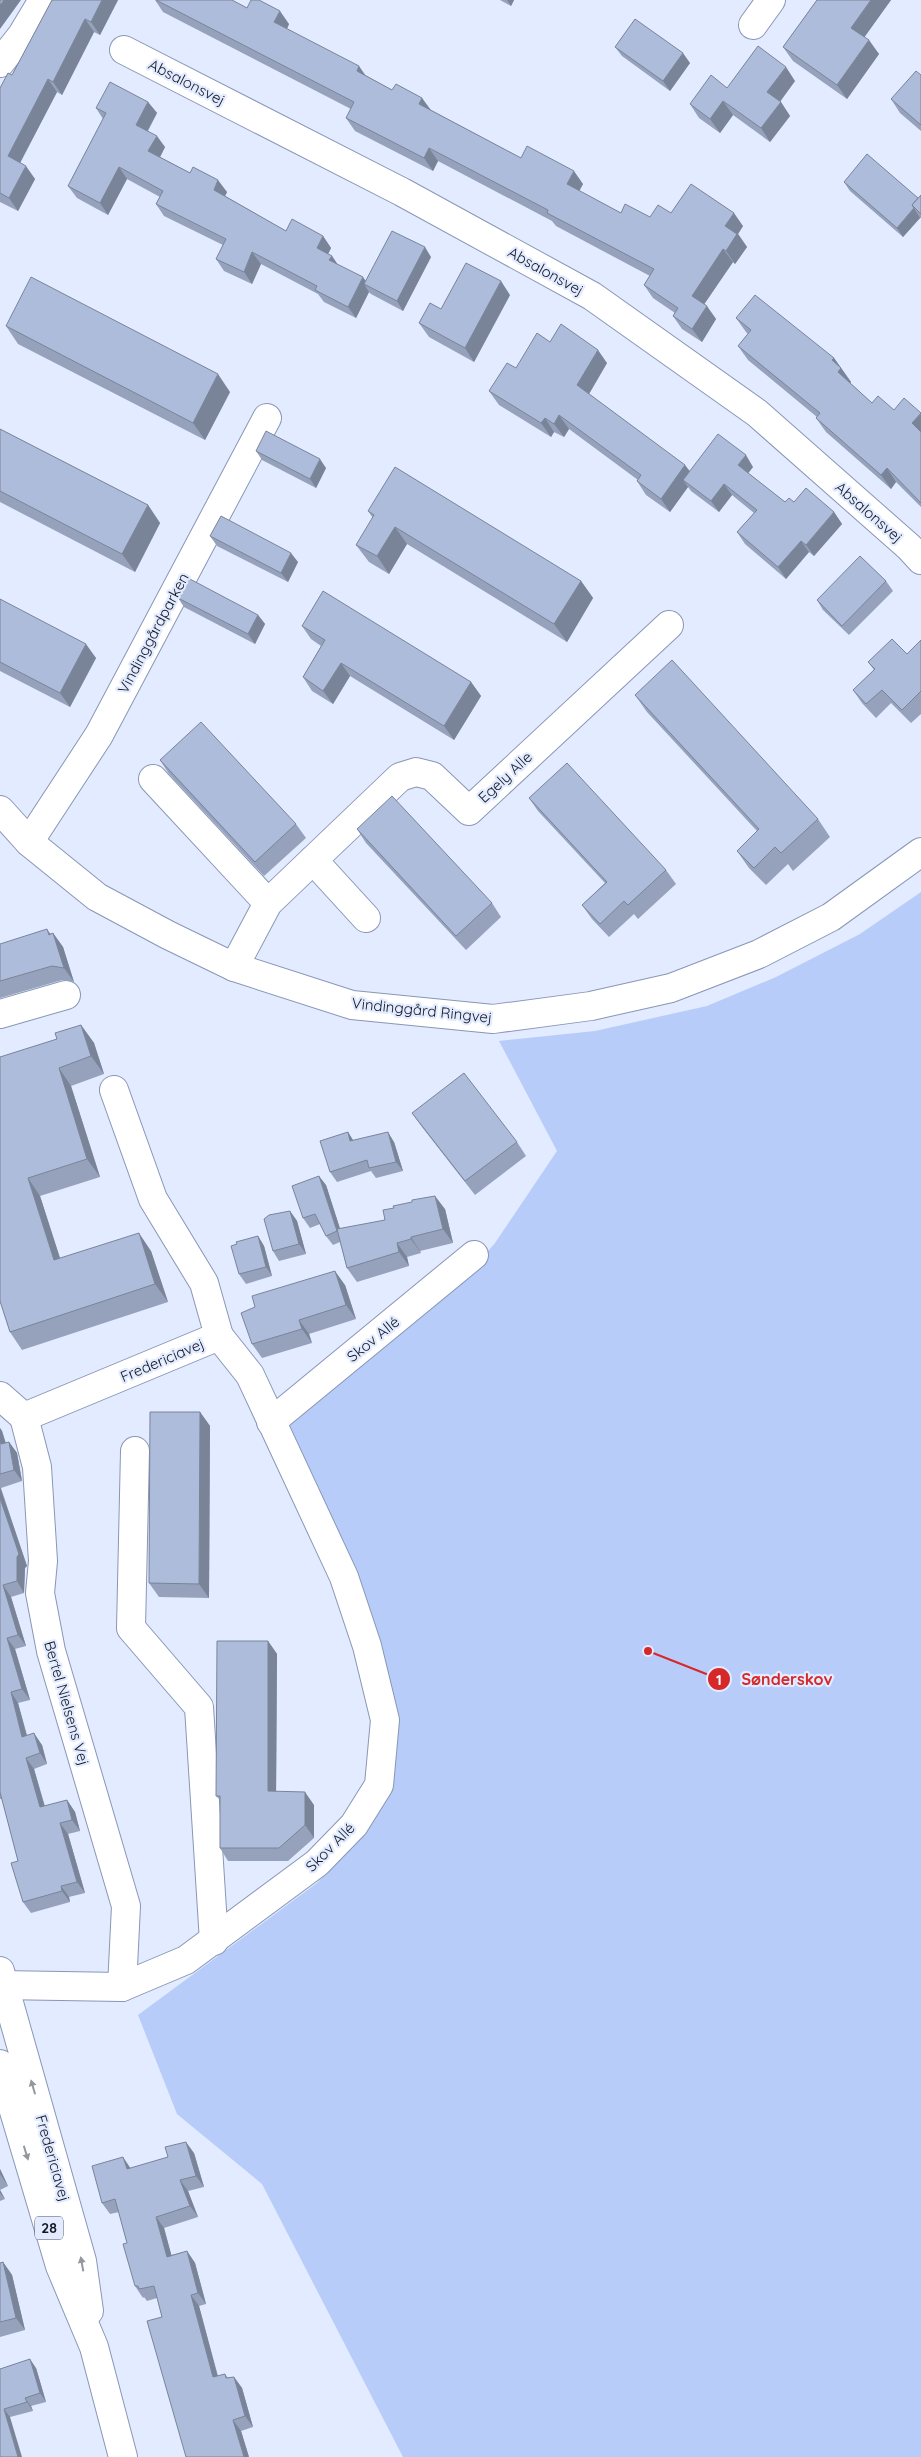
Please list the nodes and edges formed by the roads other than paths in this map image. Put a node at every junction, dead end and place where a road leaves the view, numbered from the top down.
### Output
1 (43, 0) edge
2 (771, 0) edge
3 (753, 25) dead end
4 (124, 50) dead end
5 (0, 63) edge
6 (267, 418) dead end
7 (921, 560) edge
8 (669, 625) dead end
9 (153, 779) dead end
10 (0, 810) edge
11 (29, 842) junction
12 (921, 852) edge
13 (313, 860) junction
14 (268, 903) junction
15 (366, 918) dead end
16 (234, 967) junction
17 (66, 995) dead end
18 (0, 1014) edge
19 (114, 1090) dead end
20 (474, 1255) dead end
21 (219, 1336) junction
22 (0, 1396) edge
23 (24, 1417) junction
24 (271, 1422) junction
25 (135, 1451) dead end
26 (214, 1942) junction
27 (2, 1981) edge
28 (122, 1986) junction
29 (0, 2064) edge
30 (6, 2110) edge
31 (94, 2347) junction
32 (124, 2457) edge

1 - 5 street
2 - 3 street
4 - 7 street, Absalonsvej
6 - 11 street, Vindinggårdparken
8 - 13 street, Egely Alle
9 - 14 street
10 - 11 street, Vindinggård Ringvej
11 - 16 street, Vindinggård Ringvej
12 - 16 street, Vindinggård Ringvej
13 - 14 street, Egely Alle
13 - 15 street
14 - 16 street, Egely Alle
17 - 18 street
19 - 21 street, Fredericiavej
20 - 24 street, Skov Allé
21 - 23 street, Fredericiavej
21 - 24 street, Skov Allé
22 - 23 street
23 - 28 street, Bertel Nielsens Vej
24 - 26 street, Skov Allé
25 - 26 street
26 - 28 street, Skov Allé
27 - 28 street, Skov Allé
31 -> 27 street, Fredericiavej / 28
29 - 30 street, Fredericiavej / 28
30 -> 31 street, Fredericiavej / 28
31 - 32 street, Fredericiavej / 28

